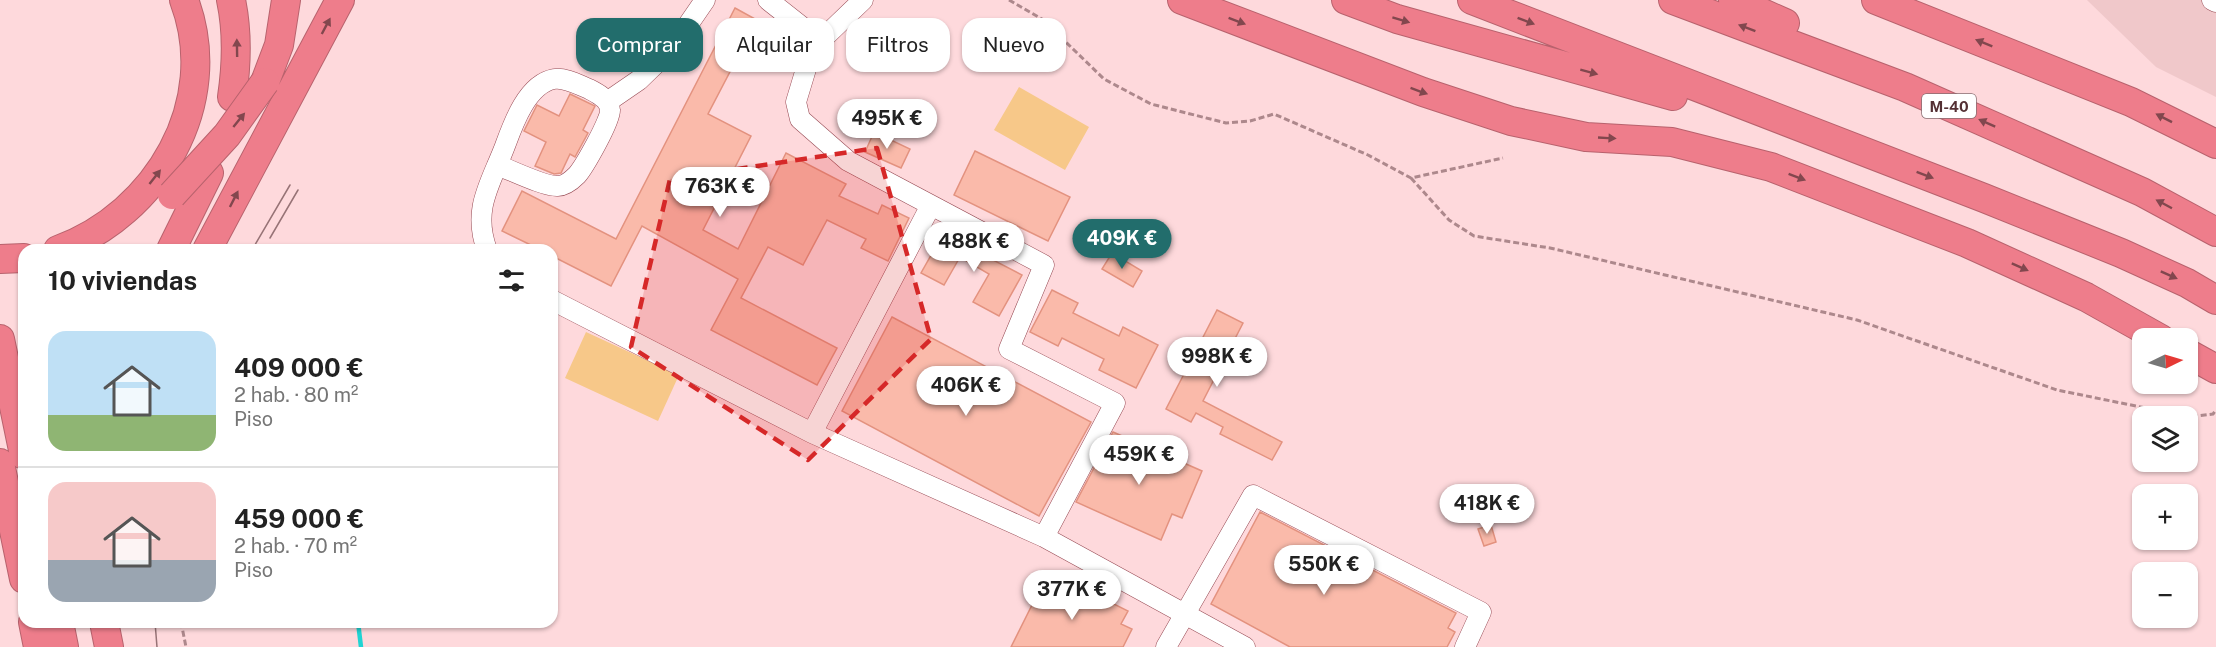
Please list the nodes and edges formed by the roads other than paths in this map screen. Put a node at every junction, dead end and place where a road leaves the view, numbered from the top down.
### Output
1 (184, 0) edge
2 (231, 0) edge
3 (286, 0) edge
4 (340, 0) edge
5 (705, 0) edge
6 (768, 0) edge
7 (863, 0) edge
8 (1182, 0) edge
9 (1346, 0) edge
10 (1472, 0) edge
11 (1673, 0) edge
12 (1733, 0) edge
13 (2212, 0) edge
14 (1894, 2) edge
15 (2216, 2) edge
16 (791, 18) edge
17 (834, 28) edge
18 (805, 72) edge
19 (1905, 87) junction
20 (232, 97) dead end
21 (607, 102) junction
22 (2216, 144) edge
23 (1871, 154) junction
24 (497, 165) junction
25 (209, 173) dead end
26 (932, 206) junction
27 (2216, 231) edge
28 (73, 244) edge
29 (80, 244) edge
30 (174, 244) edge
31 (210, 244) edge
32 (485, 244) edge
33 (18, 258) edge
34 (0, 259) edge
35 (2216, 300) edge
36 (558, 303) edge
37 (2141, 328) edge
38 (0, 339) edge
39 (2198, 359) edge
40 (2216, 369) edge
41 (18, 426) edge
42 (812, 433) junction
43 (0, 464) edge
44 (1044, 537) junction
45 (18, 550) edge
46 (1185, 614) junction
47 (34, 628) edge
48 (60, 628) edge
49 (105, 628) edge
50 (115, 628) edge
51 (38, 647) edge
52 (64, 647) edge
53 (109, 647) edge
54 (116, 647) edge
55 (1166, 647) edge
56 (1245, 647) edge
57 (1464, 647) edge

28 -> 1 highway
20 -> 2 highway
29 -> 3 highway, bridge
31 -> 4 highway
5 - 21 street
6 - 16 street
7 - 17 street
8 -> 37 highway
9 -> 23 highway
10 -> 23 highway
19 -> 11 highway, M-40
12 - 19 highway
13 - 15 street
22 -> 14 highway
18 - 26 street
27 -> 19 highway, M-40
21 - 24 street
21 - 24 street
23 -> 35 highway
24 - 32 street
25 - 30 highway
26 - 42 street
26 - 44 street
33 - 34 highway
36 - 42 street
38 - 41 highway
39 - 40 highway
42 - 44 street
43 - 45 highway
44 - 46 street
46 - 55 street
46 - 56 street
46 - 57 street
47 - 51 highway
48 - 52 highway
49 - 53 highway
50 - 54 highway

